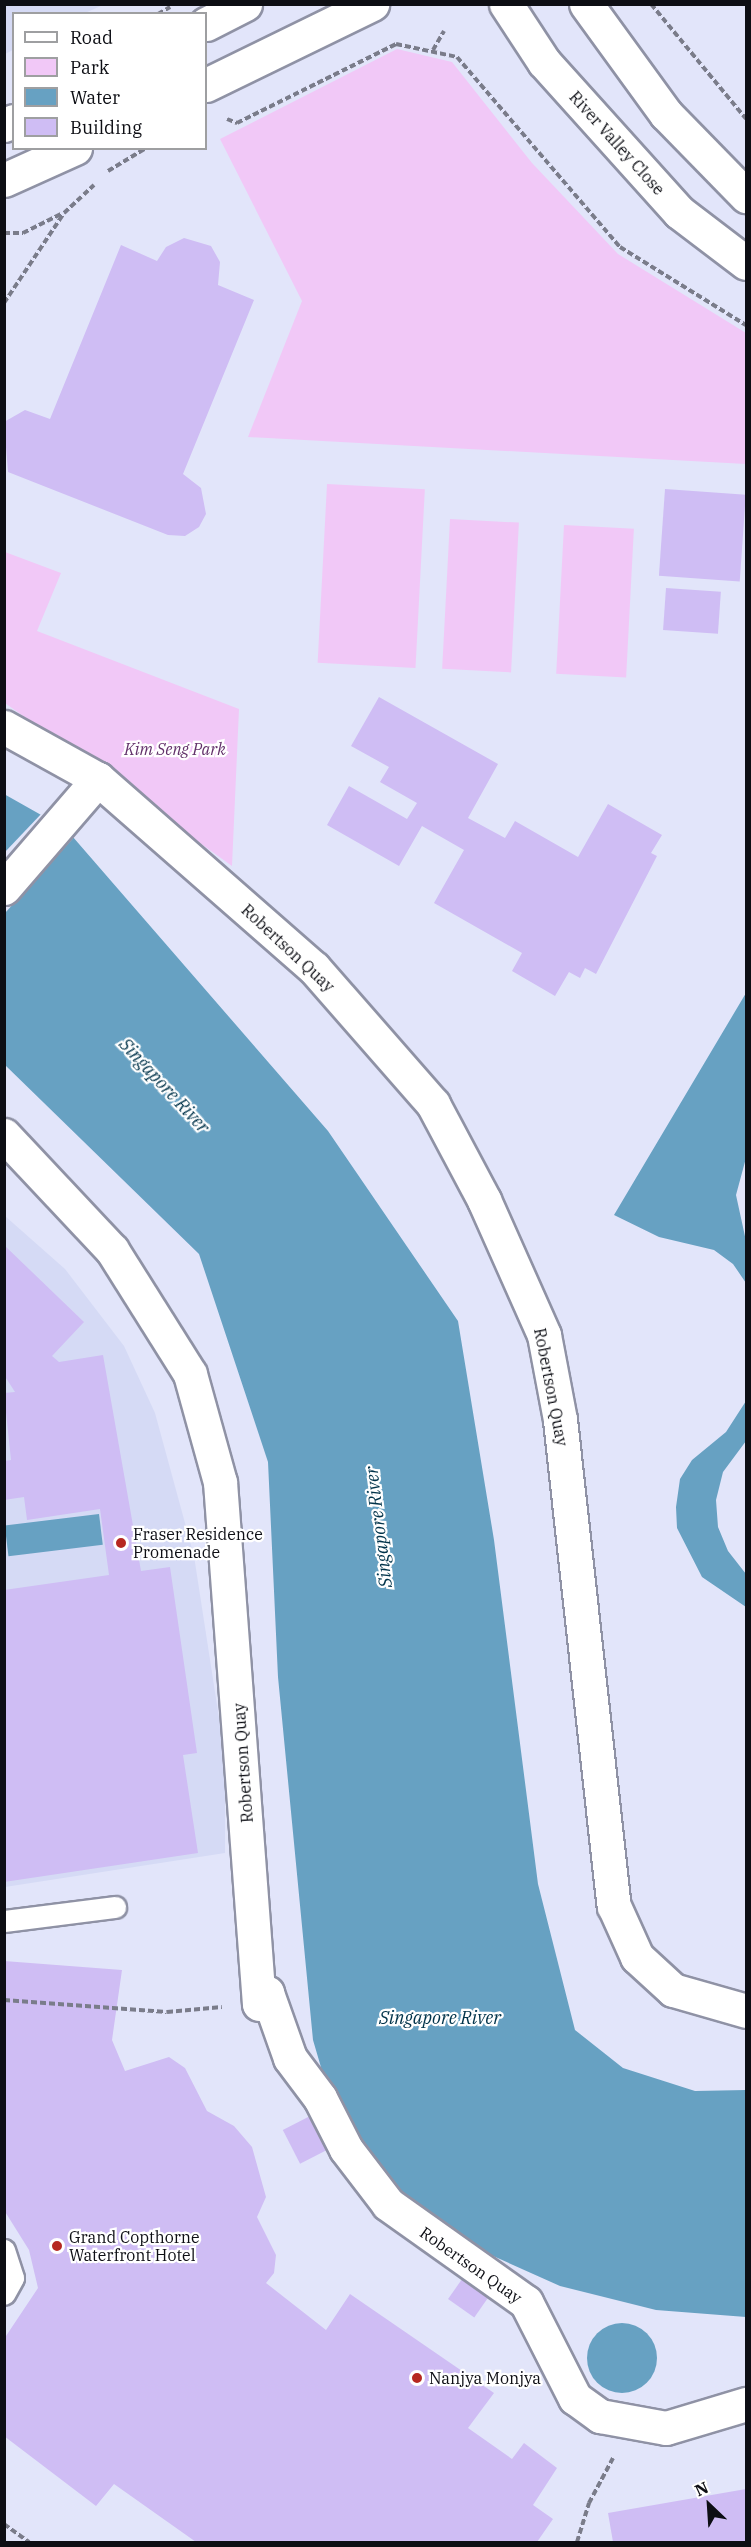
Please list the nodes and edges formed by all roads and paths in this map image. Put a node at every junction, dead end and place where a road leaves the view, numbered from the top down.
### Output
1 (176, 4) edge
2 (244, 4) edge
3 (372, 4) edge
4 (506, 4) edge
5 (586, 4) edge
6 (651, 4) edge
7 (162, 12) edge
8 (207, 23) edge
9 (444, 31) dead end
10 (433, 50) junction
11 (207, 85) edge
12 (219, 117) dead end
13 (747, 119) edge
14 (71, 150) edge
15 (143, 150) edge
16 (105, 174) dead end
17 (4, 180) edge
18 (97, 181) dead end
19 (747, 196) edge
20 (64, 213) junction
21 (4, 233) edge
22 (747, 263) edge
23 (4, 303) edge
24 (747, 325) edge
25 (4, 727) edge
26 (98, 779) junction
27 (4, 888) edge
28 (4, 1135) edge
29 (115, 1907) dead end
30 (4, 1921) edge
31 (4, 2000) edge
32 (260, 2004) junction
33 (747, 2011) edge
34 (4, 2250) edge
35 (4, 2294) edge
36 (747, 2404) edge
37 (631, 2425) junction
38 (4, 2523) edge
39 (29, 2542) edge
40 (576, 2542) edge

1 - 7 path
2 - 8 street
3 - 11 street
4 - 22 street, River Valley Close
5 - 19 street
6 - 13 path
9 - 10 path
10 - 12 path
10 - 24 path
14 - 17 street
15 - 16 path
18 - 20 path
20 - 21 path
20 - 23 path
25 - 26 street
26 - 27 street
26 - 33 street, Robertson Quay
28 - 32 street, Robertson Quay
29 - 30 lane
31 - 32 path
32 - 37 street, Robertson Quay
34 - 35 lane
36 - 37 street, Robertson Quay
37 - 40 path
38 - 39 path

